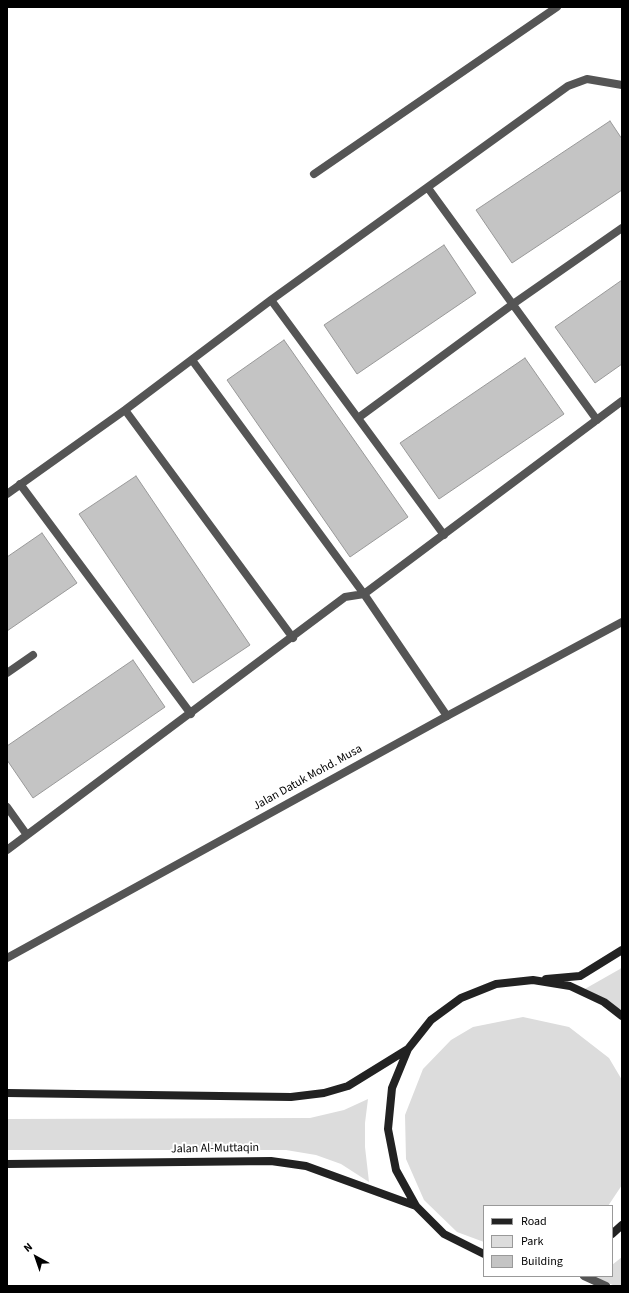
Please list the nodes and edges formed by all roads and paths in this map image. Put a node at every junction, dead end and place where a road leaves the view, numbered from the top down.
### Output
1 (557, 7) edge
2 (622, 85) edge
3 (314, 174) dead end
4 (428, 188) junction
5 (622, 228) edge
6 (271, 300) junction
7 (513, 304) junction
8 (192, 360) junction
9 (622, 401) edge
10 (125, 410) junction
11 (358, 418) junction
12 (597, 420) junction
13 (20, 484) junction
14 (7, 494) edge
15 (444, 535) junction
16 (364, 594) junction
17 (622, 622) edge
18 (292, 638) junction
19 (33, 655) dead end
20 (7, 673) edge
21 (191, 714) junction
22 (447, 716) junction
23 (7, 807) edge
24 (27, 835) junction
25 (7, 850) edge
26 (622, 950) edge
27 (7, 958) edge
28 (533, 980) junction
29 (622, 1016) edge
30 (408, 1049) junction
31 (7, 1093) edge
32 (7, 1164) edge
33 (416, 1206) junction
34 (622, 1226) edge
35 (613, 1233) edge
36 (483, 1254) edge
37 (586, 1277) edge
38 (606, 1286) edge

1 - 3 street
2 - 4 street
4 - 6 street
4 - 7 street
5 - 7 street
6 - 8 street
6 - 11 street
7 - 11 street
7 - 12 street
8 - 10 street
8 - 16 street
9 - 12 street
10 - 13 street
10 - 18 street
11 - 15 street
12 - 15 street
13 - 14 street
13 - 21 street
15 - 16 street
16 - 18 street
16 - 22 street
17 - 22 street, Jalan Datuk Mohd. Musa
18 - 21 street
19 - 20 street
21 - 24 street
22 - 27 street, Jalan Datuk Mohd. Musa
23 - 24 street
24 - 25 street
26 - 28 main road
28 - 29 main road
28 - 30 main road
30 - 31 main road
30 - 33 main road
32 - 33 main road, Jalan Al-Muttaqin
33 - 36 main road
34 - 35 main road
37 - 38 street

